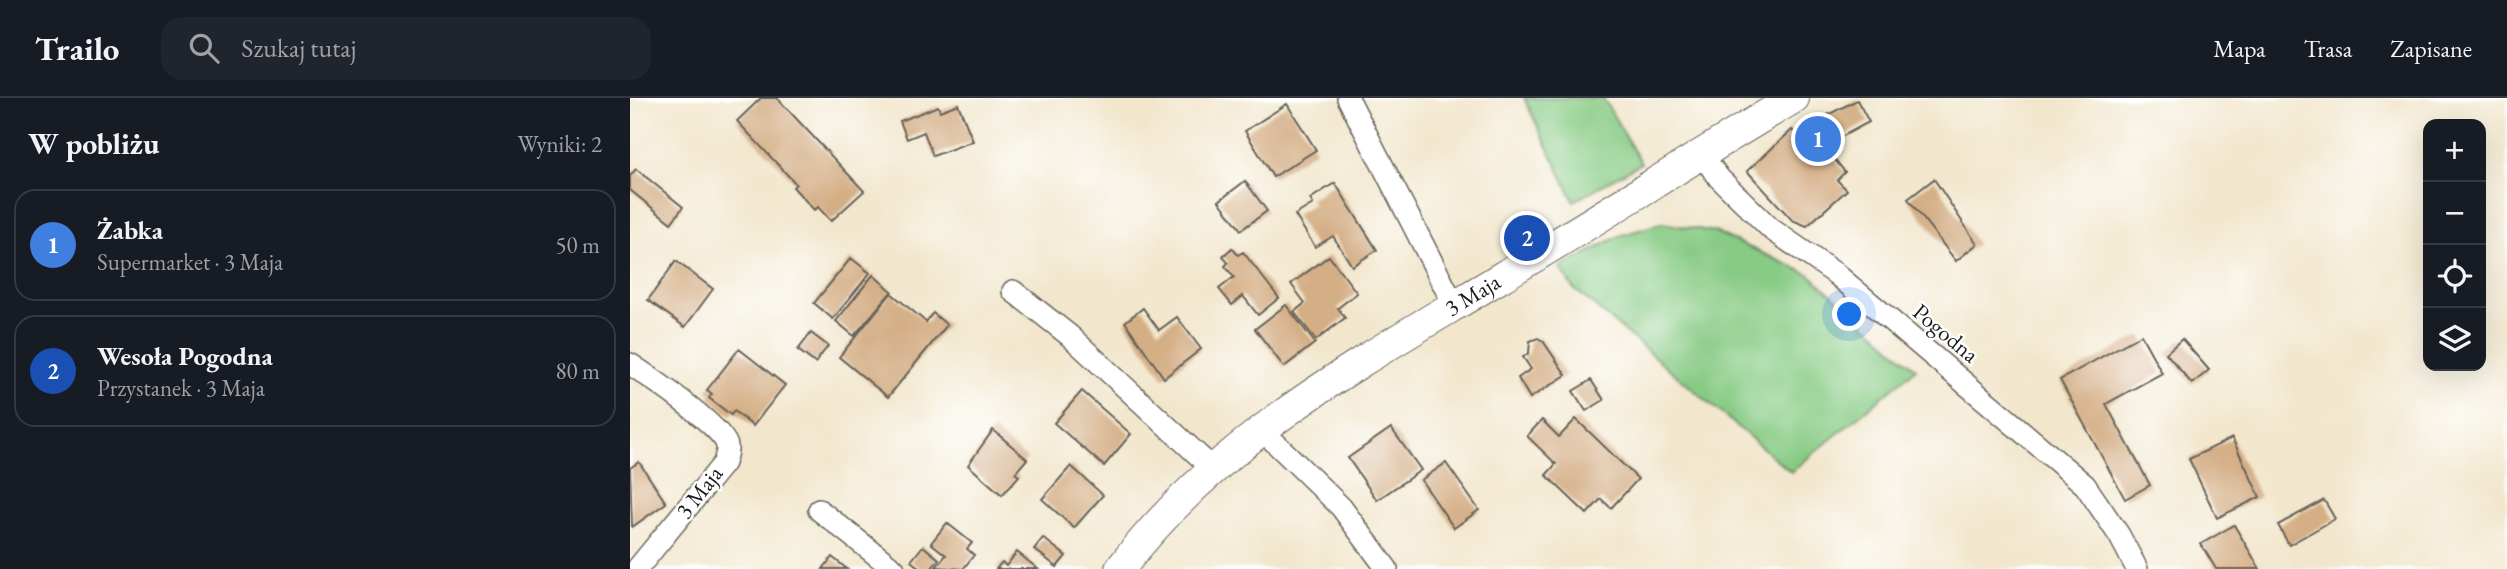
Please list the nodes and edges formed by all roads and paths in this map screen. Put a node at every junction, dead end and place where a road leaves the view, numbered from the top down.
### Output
1 (1348, 98) edge
2 (1794, 98) edge
3 (1702, 155) junction
4 (1013, 290) dead end
5 (1454, 305) junction
6 (630, 364) edge
7 (1261, 429) junction
8 (1212, 468) junction
9 (819, 510) dead end
10 (637, 569) edge
11 (894, 569) edge
12 (1120, 569) edge
13 (1387, 569) edge
14 (2137, 569) edge

1 - 5 street
2 - 3 street, 3 Maja
3 - 5 street, 3 Maja
3 - 14 street, Pogodna
4 - 8 street
5 - 7 street, 3 Maja
6 - 10 street, 3 Maja
7 - 8 street, 3 Maja
7 - 13 street
8 - 12 street, 3 Maja
9 - 11 street

